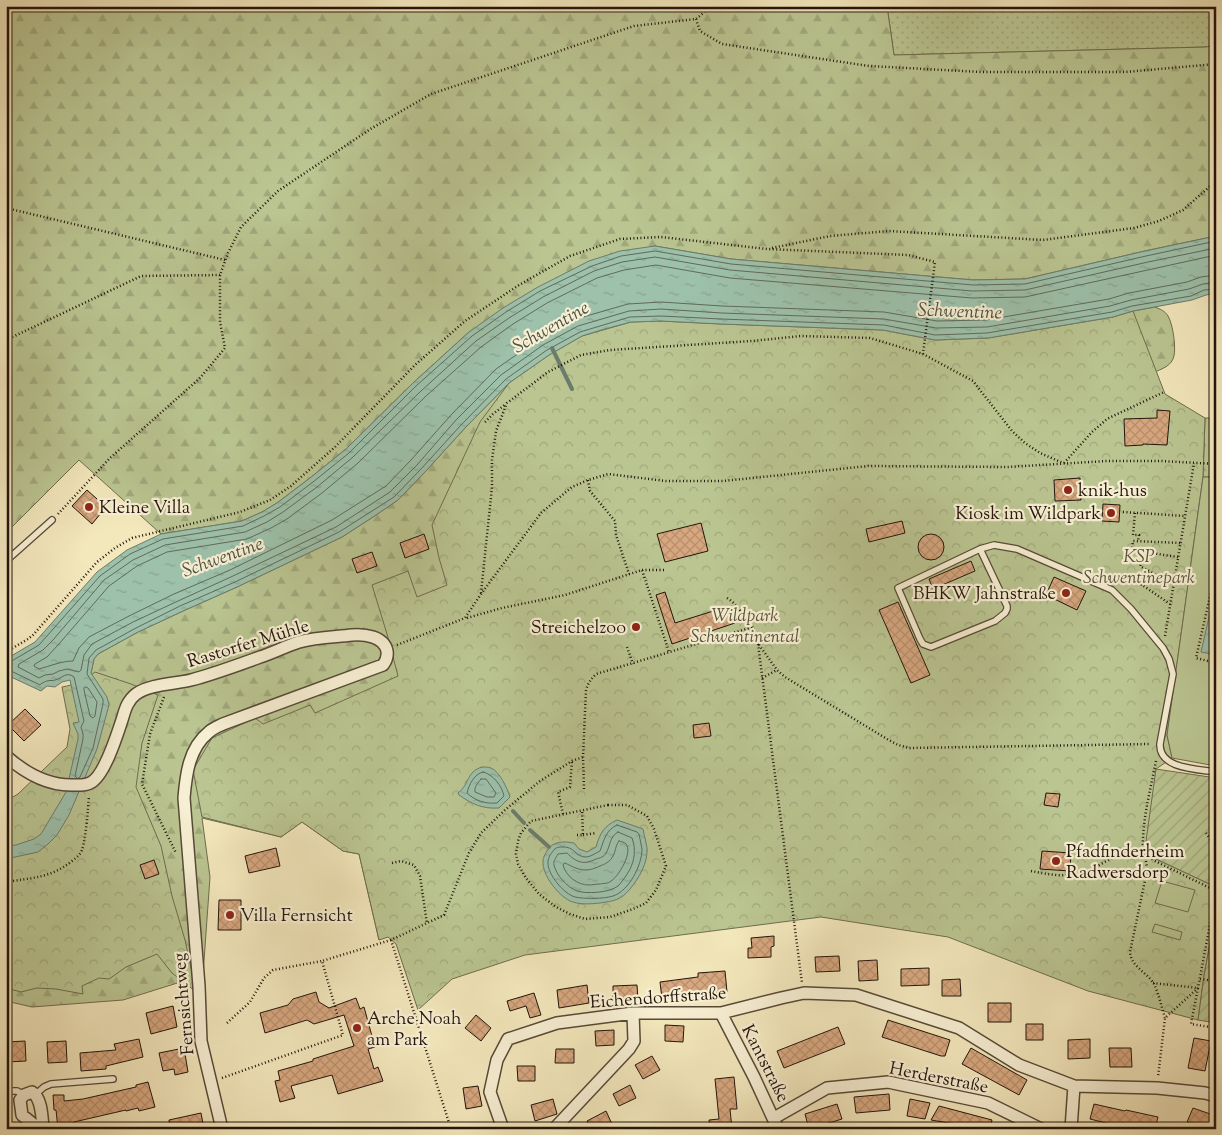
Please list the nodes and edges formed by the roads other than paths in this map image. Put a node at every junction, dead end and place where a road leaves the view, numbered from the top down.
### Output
1 (52, 520) road end
2 (980, 549) junction
3 (6, 561) edge
4 (6, 756) edge
5 (1216, 772) edge
6 (192, 904) joint
7 (633, 1013) junction
8 (721, 1013) junction
9 (113, 1079) dead end
10 (1074, 1086) junction
11 (6, 1091) edge
12 (30, 1094) junction
13 (1216, 1096) edge
14 (776, 1123) edge
15 (38, 1129) edge
16 (43, 1129) edge
17 (222, 1129) edge
18 (503, 1129) edge
19 (554, 1129) edge
20 (1041, 1129) edge
21 (1071, 1129) edge

1 - 3 lane
2 - 2 lane
2 - 5 lane
4 - 6 street, Rastorfer Mühle
6 - 17 street, Fernsichtweg
7 - 8 street, Eichendorffstraße
7 - 18 street, Eichendorffstraße
7 - 19 street
8 - 10 street, Eichendorffstraße
8 - 14 street, Kantstraße
9 - 12 lane
10 - 13 street, Eichendorffstraße
10 - 21 street
11 - 12 lane
12 - 15 street
12 - 16 street
14 - 20 street, Herderstraße

